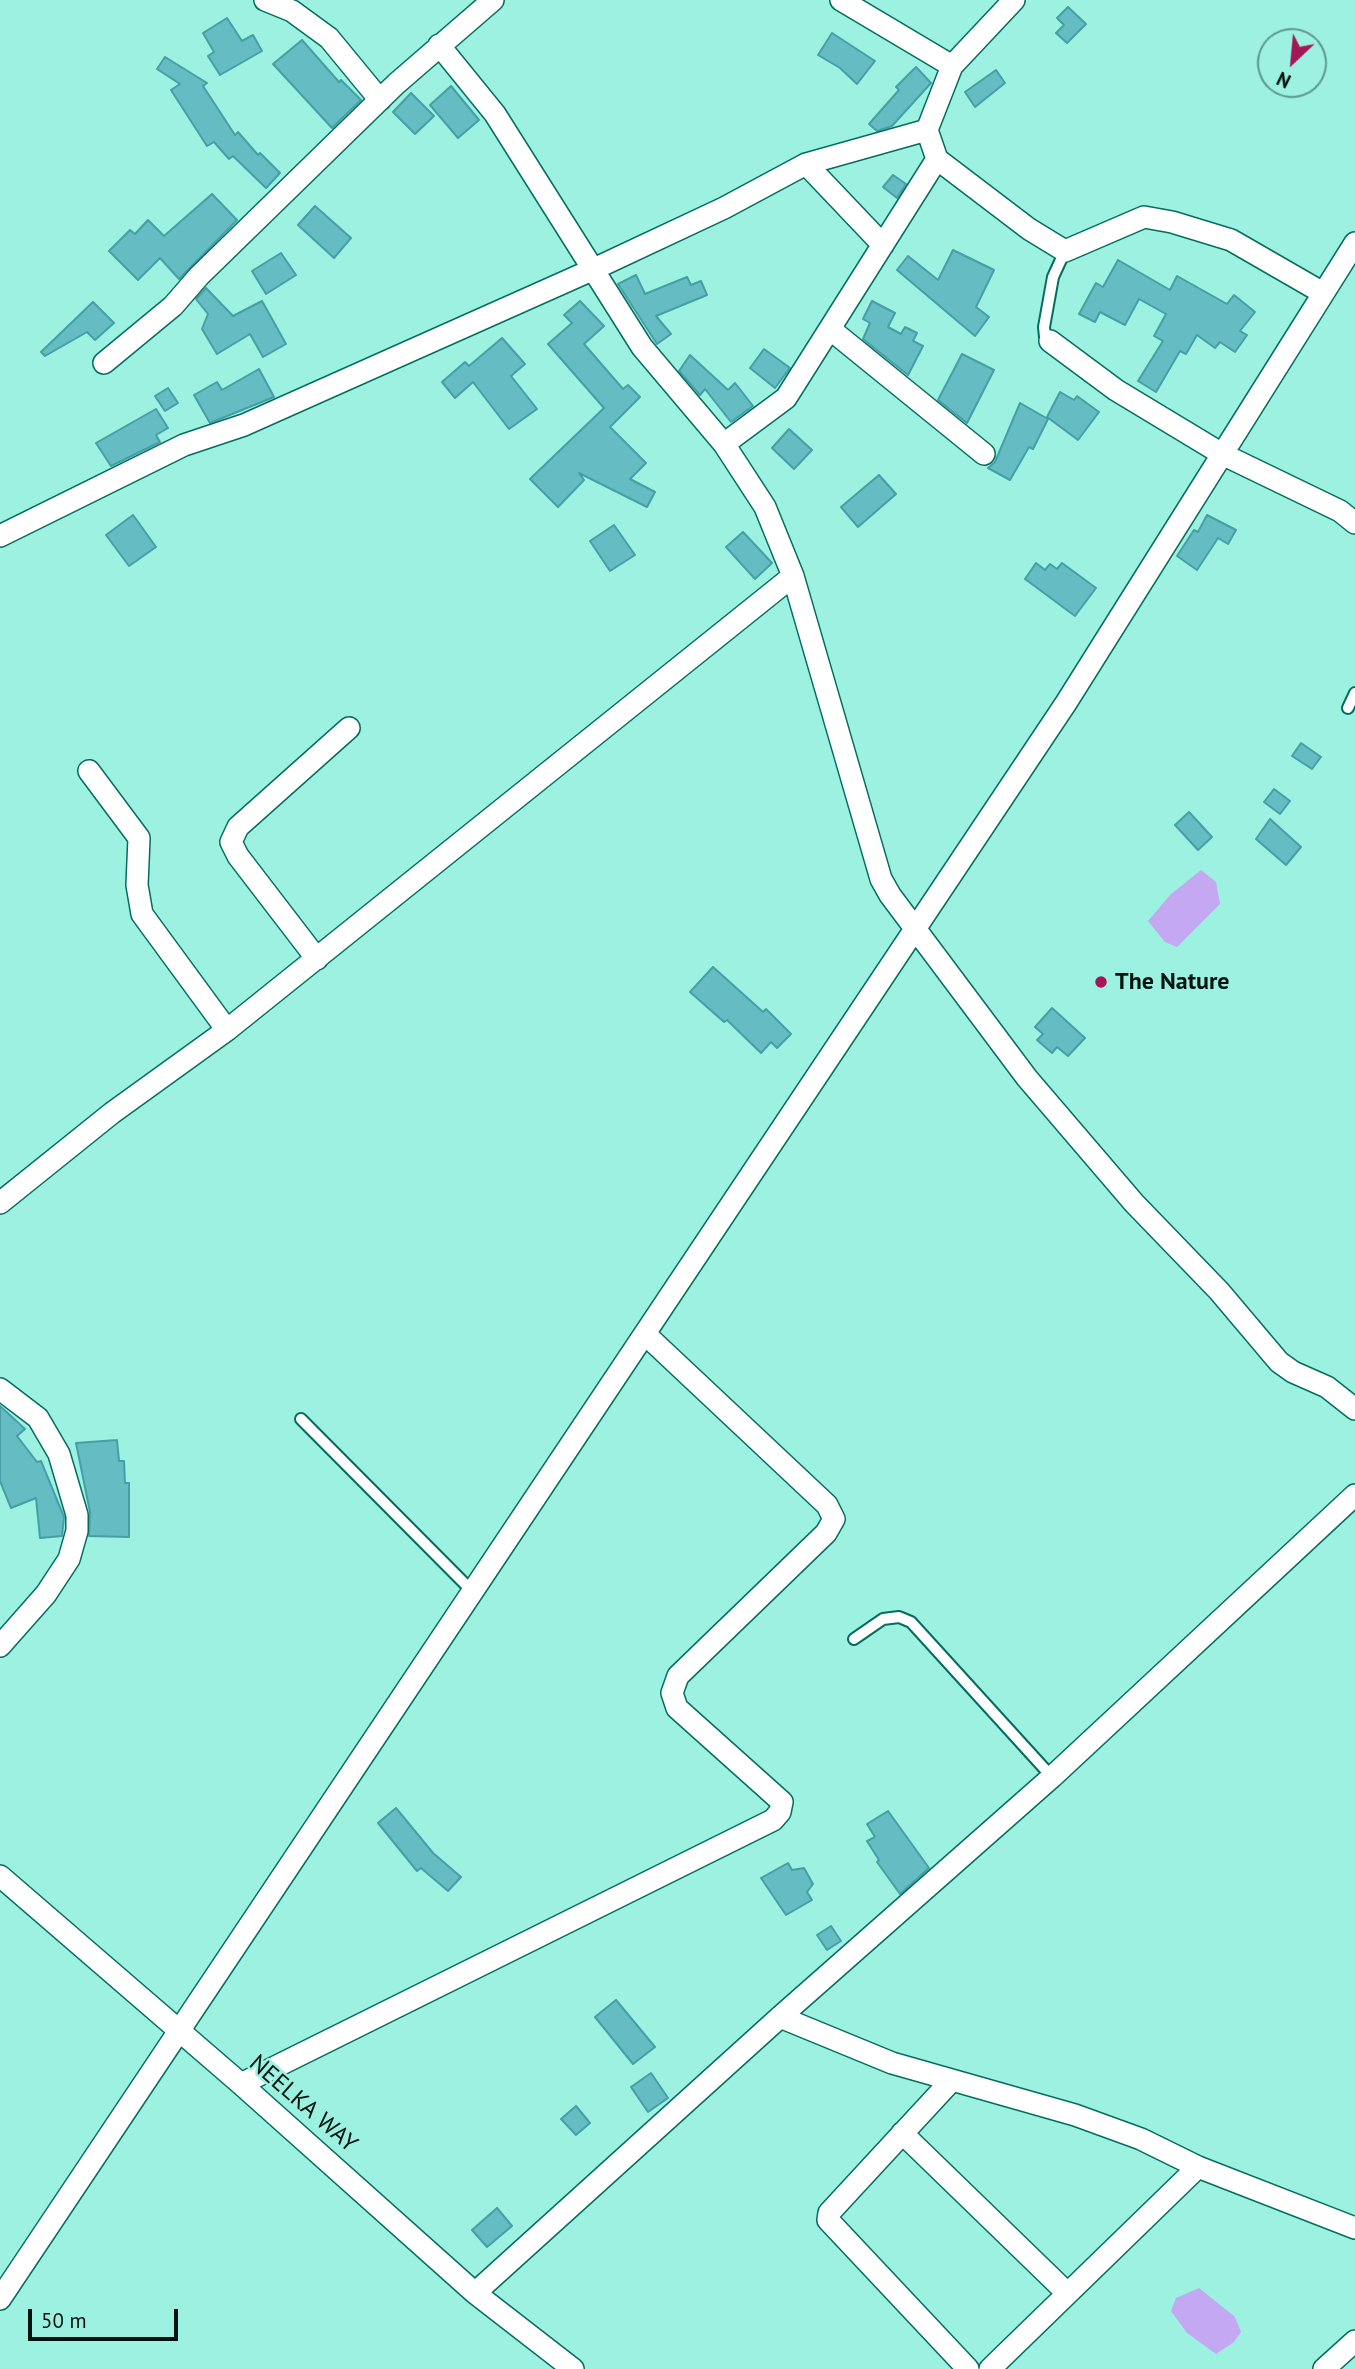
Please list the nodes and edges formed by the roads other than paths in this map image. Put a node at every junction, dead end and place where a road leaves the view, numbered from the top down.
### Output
1 (265, 0) edge
2 (493, 0) edge
3 (841, 0) edge
4 (1014, 0) edge
5 (439, 45) junction
6 (952, 66) junction
7 (380, 100) junction
8 (927, 130) junction
9 (936, 159) junction
10 (806, 164) junction
11 (1355, 243) edge
12 (883, 245) junction
13 (1065, 251) junction
14 (594, 269) junction
15 (1323, 293) junction
16 (830, 328) junction
17 (1050, 341) joint
18 (104, 363) dead end
19 (724, 444) junction
20 (984, 454) dead end
21 (1222, 454) junction
22 (1355, 523) edge
23 (0, 536) edge
24 (793, 576) junction
25 (1355, 693) edge
26 (1348, 708) dead end
27 (349, 728) dead end
28 (89, 771) dead end
29 (916, 930) junction
30 (317, 959) junction
31 (227, 1030) junction
32 (0, 1203) edge
33 (645, 1334) junction
34 (0, 1389) edge
35 (1355, 1409) edge
36 (301, 1419) dead end
37 (1355, 1496) edge
38 (473, 1592) junction
39 (854, 1639) dead end
40 (0, 1646) edge
41 (1052, 1777) junction
42 (0, 1876) edge
43 (780, 2017) junction
44 (179, 2031) junction
45 (951, 2081) junction
46 (241, 2084) junction
47 (902, 2133) junction
48 (1198, 2167) junction
49 (1355, 2228) edge
50 (475, 2293) junction
51 (1067, 2294) junction
52 (0, 2299) edge
53 (1355, 2342) edge
54 (573, 2369) edge
55 (968, 2369) edge
56 (990, 2369) edge
57 (1324, 2369) edge

1 - 7 street
2 - 5 street
3 - 6 street
4 - 6 street
5 - 7 street
5 - 14 street
6 - 8 street
7 - 18 street
8 - 9 street
8 - 10 street
9 - 12 street
9 - 13 street
10 - 12 street
10 - 14 street
11 - 15 street
12 - 16 street
13 - 15 street
13 - 17 lane
14 - 19 street
14 - 23 street
15 - 21 street
16 - 19 street
16 - 20 street
17 - 21 street
19 - 24 street
21 - 22 street
21 - 29 street
24 - 29 street
24 - 30 street
25 - 26 lane
27 - 30 street
28 - 31 street
29 - 33 street
29 - 35 street
30 - 31 street
31 - 32 street
33 - 38 street
33 - 46 street
34 - 40 street
36 - 38 lane
37 - 41 street
38 - 44 street
39 - 41 lane
41 - 43 street
42 - 44 street, NEELKA WAY
43 - 45 street
43 - 50 street
44 - 46 street, NEELKA WAY
44 - 52 street
45 - 47 street
45 - 48 street
46 - 50 street, NEELKA WAY
47 - 51 street
47 - 55 street
48 - 49 street
48 - 51 street
50 - 54 street, NEELKA WAY
51 - 56 street
53 - 57 street

